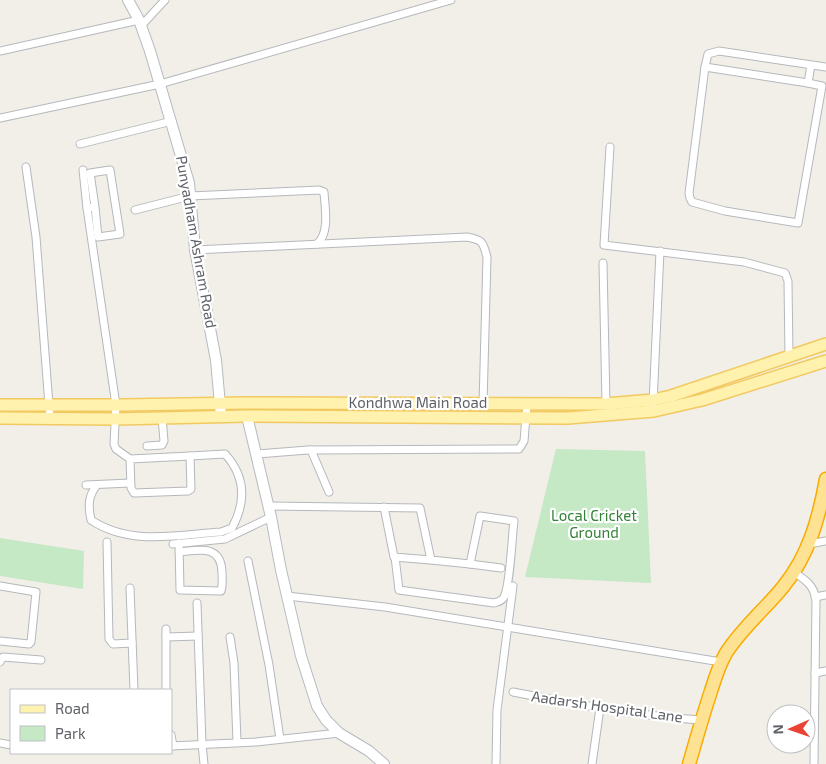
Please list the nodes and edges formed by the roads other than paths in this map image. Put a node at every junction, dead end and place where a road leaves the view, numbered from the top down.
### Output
1 (128, 0) edge
2 (165, 0) edge
3 (451, 0) edge
4 (140, 23) junction
5 (0, 51) edge
6 (811, 65) junction
7 (704, 67) junction
8 (826, 67) edge
9 (160, 84) junction
10 (808, 84) junction
11 (0, 118) edge
12 (172, 121) junction
13 (80, 144) dead end
14 (610, 147) dead end
15 (26, 167) dead end
16 (83, 170) dead end
17 (190, 196) junction
18 (95, 207) junction
19 (87, 208) junction
20 (135, 210) dead end
21 (317, 244) junction
22 (195, 250) junction
23 (660, 251) junction
24 (603, 263) dead end
25 (826, 344) edge
26 (789, 357) junction
27 (826, 361) edge
28 (220, 403) junction
29 (50, 404) junction
30 (483, 404) junction
31 (527, 404) junction
32 (606, 404) junction
33 (0, 405) edge
34 (116, 405) junction
35 (653, 406) junction
36 (221, 416) junction
37 (247, 416) junction
38 (0, 418) edge
39 (50, 418) junction
40 (162, 418) junction
41 (526, 418) junction
42 (115, 419) junction
43 (147, 446) dead end
44 (311, 450) junction
45 (257, 454) junction
46 (190, 456) junction
47 (130, 459) junction
48 (826, 479) edge
49 (130, 483) junction
50 (86, 485) dead end
51 (97, 485) junction
52 (329, 492) dead end
53 (269, 506) junction
54 (384, 507) junction
55 (271, 517) junction
56 (826, 541) edge
57 (107, 542) dead end
58 (809, 544) junction
59 (179, 552) junction
60 (395, 557) junction
61 (432, 560) junction
62 (248, 561) dead end
63 (470, 564) junction
64 (500, 568) dead end
65 (794, 572) junction
66 (0, 586) edge
67 (513, 586) dead end
68 (130, 588) dead end
69 (826, 595) edge
70 (287, 596) junction
71 (816, 596) junction
72 (197, 603) dead end
73 (507, 626) junction
74 (166, 629) dead end
75 (198, 636) junction
76 (166, 637) junction
77 (230, 637) dead end
78 (0, 641) edge
79 (132, 643) junction
80 (41, 660) dead end
81 (0, 662) edge
82 (722, 662) junction
83 (826, 671) edge
84 (816, 673) junction
85 (134, 689) edge
86 (166, 689) edge
87 (513, 692) dead end
88 (600, 708) junction
89 (701, 720) junction
90 (339, 733) junction
91 (280, 739) junction
92 (237, 742) junction
93 (202, 744) junction
94 (172, 746) edge
95 (204, 764) edge
96 (384, 764) edge
97 (496, 764) edge
98 (592, 764) edge
99 (688, 764) edge
100 (814, 764) edge

1 - 4 street, Punyadham Ashram Road
2 - 4 street
3 - 9 street
4 - 5 street
4 - 9 street, Punyadham Ashram Road
6 - 7 street
6 - 8 street
6 - 10 street
7 - 10 street
7 - 10 street
9 - 11 street
9 - 12 street, Punyadham Ashram Road
12 - 13 street
12 - 17 street, Punyadham Ashram Road
14 - 23 street
15 - 29 street
16 - 19 street
17 - 20 street
17 - 21 street
17 - 22 street, Punyadham Ashram Road
18 - 18 street
18 - 19 street
19 - 34 street
21 - 22 street
21 - 30 street
22 - 28 street, Punyadham Ashram Road
23 - 26 street
23 - 35 street
24 - 32 street
25 - 26 main road, Kondhwa Main Road
26 - 35 main road, Kondhwa Main Road
27 - 35 main road, Kondhwa Main Road
28 - 30 main road, Kondhwa Main Road
28 - 34 main road, Kondhwa Main Road
28 - 36 street, Punyadham Ashram Road
29 - 33 main road, Kondhwa Main Road
29 - 34 main road, Kondhwa Main Road
29 - 39 street
30 - 31 main road, Kondhwa Main Road
31 - 32 main road, Kondhwa Main Road
31 - 41 street
32 - 35 main road, Kondhwa Main Road
34 - 42 street
35 - 41 main road, Kondhwa Main Road
36 - 37 main road, Kondhwa Main Road
36 - 40 main road, Kondhwa Main Road
37 - 41 main road, Kondhwa Main Road
37 - 45 street
38 - 39 main road, Kondhwa Main Road
39 - 42 main road, Kondhwa Main Road
40 - 42 main road, Kondhwa Main Road
40 - 43 street
41 - 44 street
42 - 47 street
44 - 45 street
44 - 52 street
45 - 53 street
46 - 47 street
46 - 49 street
46 - 51 street
47 - 49 street
48 - 58 highway
49 - 51 street
50 - 51 street
53 - 54 street
53 - 55 street
54 - 60 street
54 - 61 street
55 - 59 street
55 - 70 street
56 - 58 street
57 - 79 street
58 - 65 highway
59 - 59 street
60 - 61 street
60 - 63 street
61 - 63 street
62 - 91 street
63 - 64 street
65 - 71 street
65 - 82 highway
66 - 78 street
67 - 73 street
68 - 79 street
69 - 71 street
70 - 73 street
70 - 90 street
71 - 84 street
72 - 75 street
73 - 82 street
73 - 97 street
74 - 76 street
75 - 76 street
75 - 93 street
76 - 86 street
77 - 92 street
79 - 85 street
80 - 81 street
82 - 89 highway
83 - 84 street
84 - 100 street
87 - 88 street, Aadarsh Hospital Lane
88 - 89 street, Aadarsh Hospital Lane
88 - 98 street
89 - 99 highway
90 - 91 street
90 - 96 street
91 - 92 street
92 - 93 street
93 - 94 street
93 - 95 street

